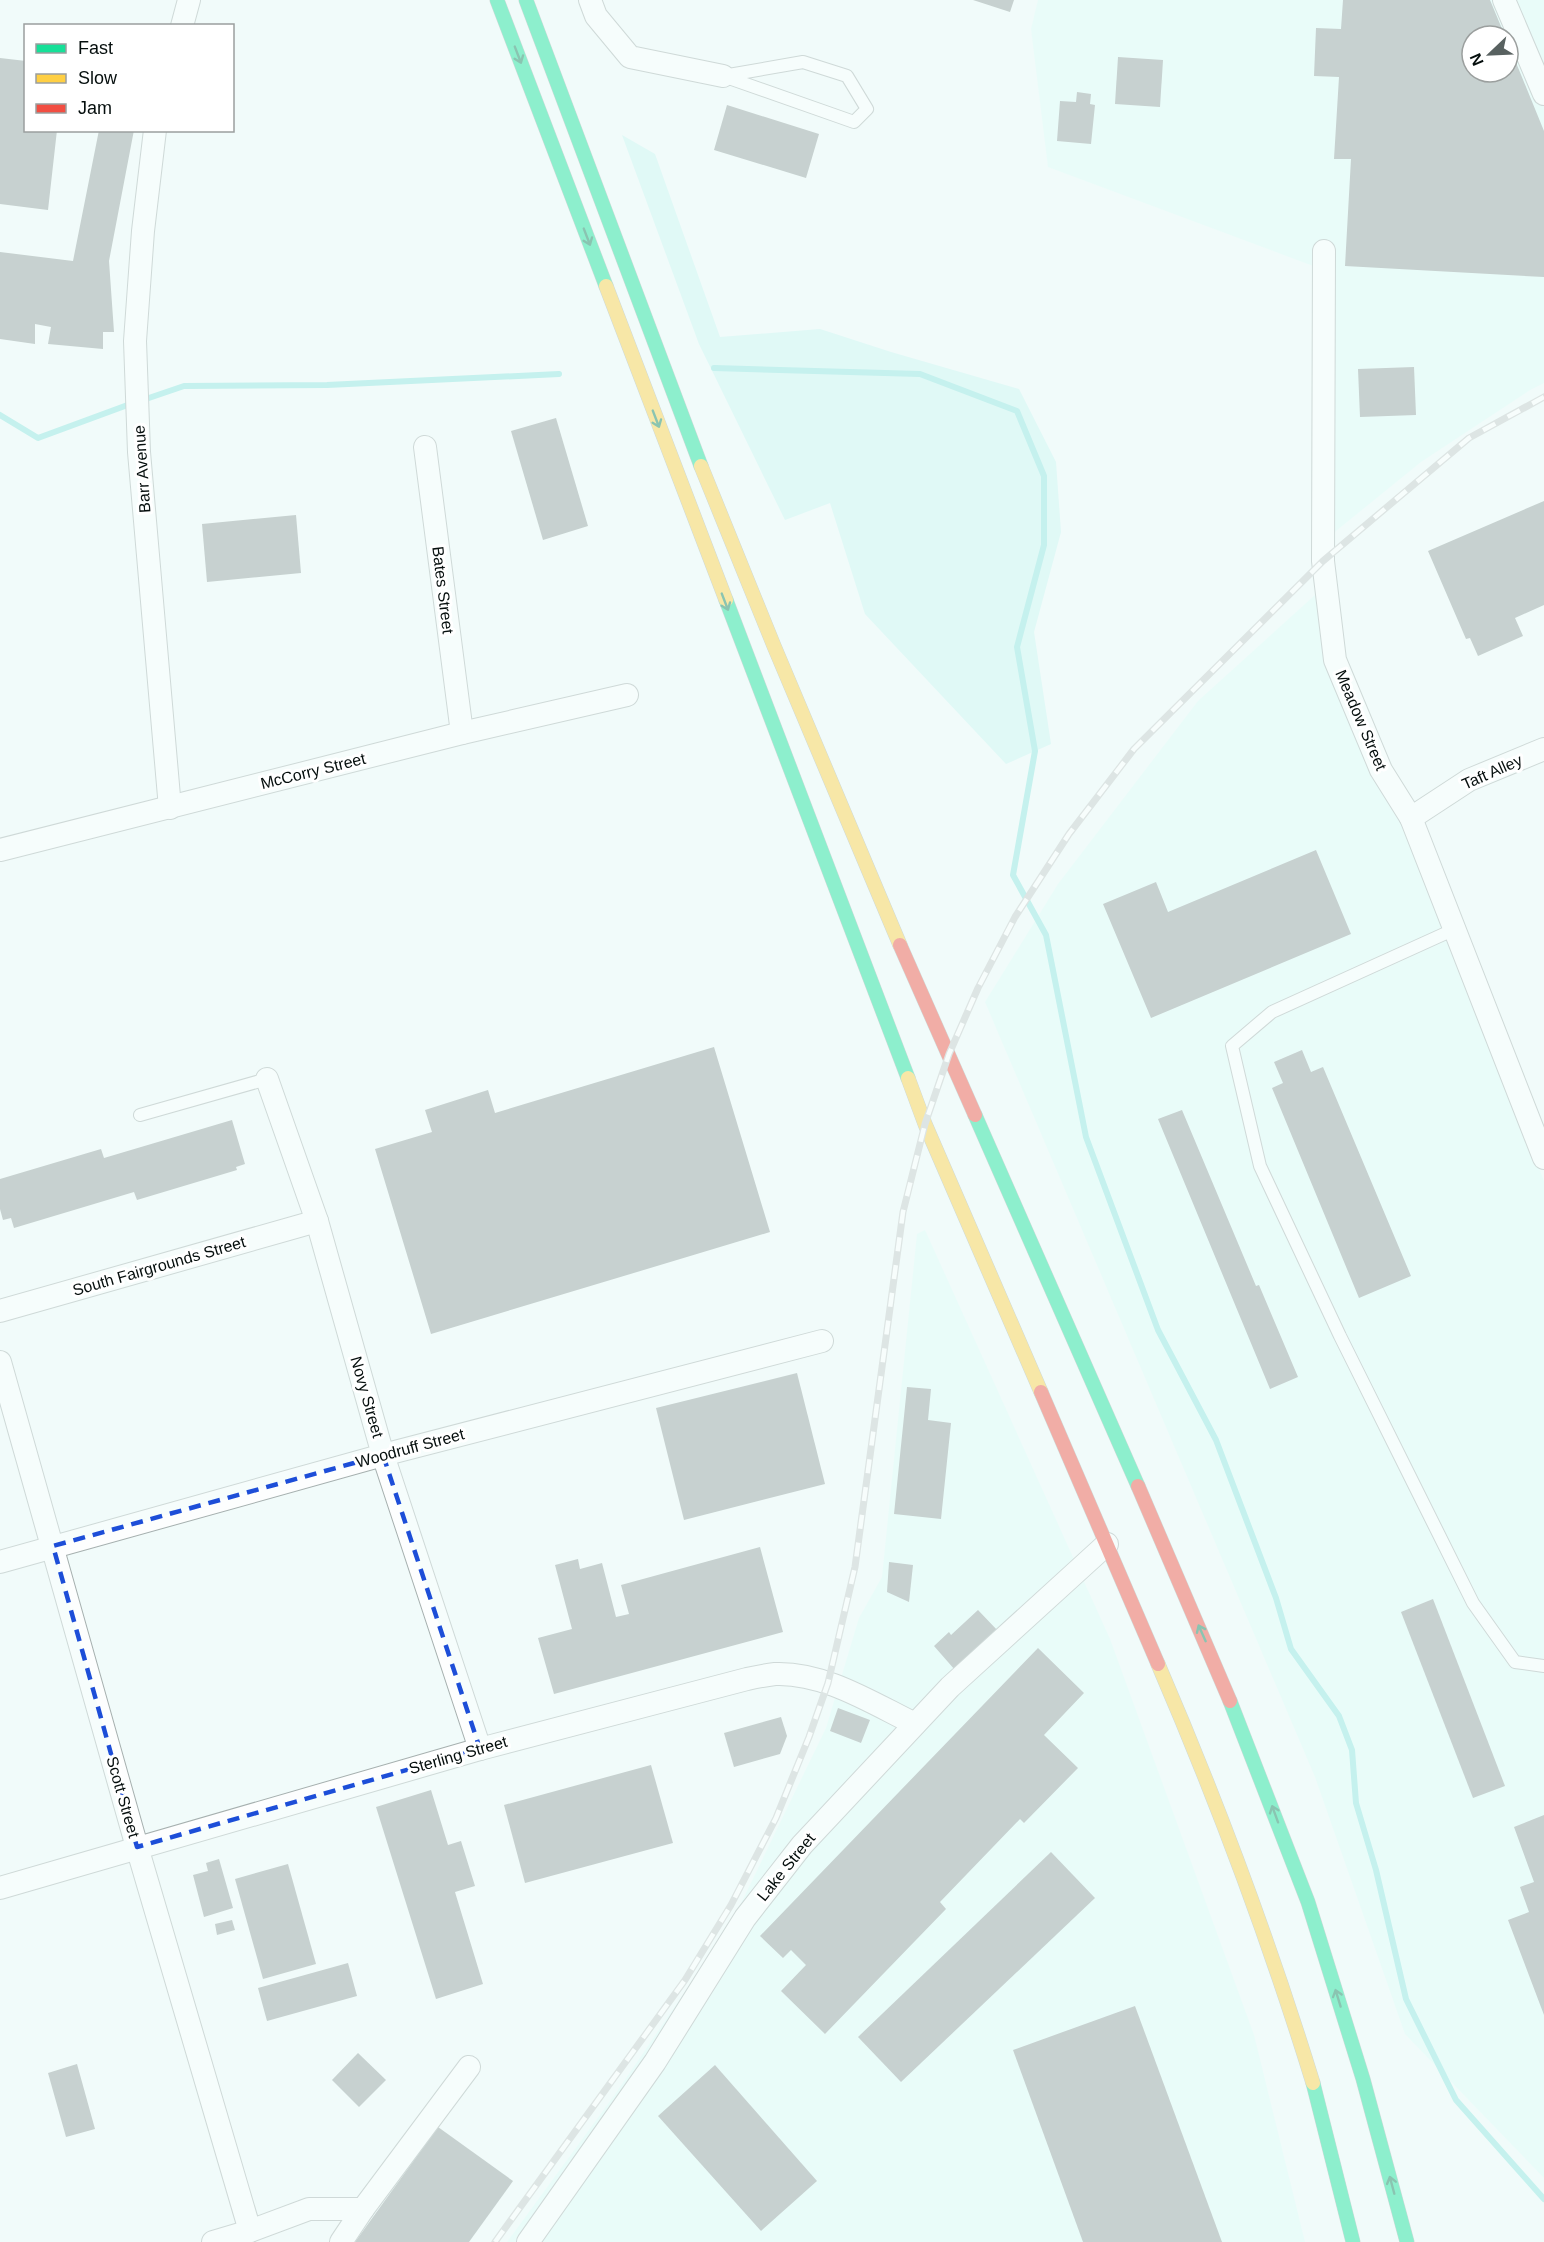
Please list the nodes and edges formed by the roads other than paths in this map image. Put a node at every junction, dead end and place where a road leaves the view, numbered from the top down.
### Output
1 (189, 0) edge
2 (497, 0) edge
3 (526, 0) edge
4 (590, 0) edge
5 (1504, 0) edge
6 (183, 24) edge
7 (723, 76) junction
8 (1544, 94) edge
9 (155, 132) edge
10 (1324, 251) dead end
11 (425, 447) dead end
12 (627, 694) dead end
13 (462, 733) junction
14 (1544, 749) edge
15 (170, 808) junction
16 (1411, 818) junction
17 (0, 850) edge
18 (1455, 929) junction
19 (267, 1079) joint
20 (140, 1114) dead end
21 (1544, 1158) edge
22 (317, 1221) junction
23 (0, 1311) edge
24 (822, 1341) dead end
25 (0, 1362) edge
26 (383, 1455) junction
27 (1107, 1544) junction
28 (53, 1546) junction
29 (0, 1562) edge
30 (1544, 1666) edge
31 (915, 1724) junction
32 (480, 1749) junction
33 (137, 1847) junction
34 (0, 1888) edge
35 (469, 2067) dead end
36 (363, 2209) junction
37 (250, 2231) junction
38 (213, 2242) edge
39 (341, 2242) edge
40 (528, 2242) edge
41 (1353, 2242) edge
42 (1407, 2242) edge

1 - 6 street
2 -> 27 highway
42 -> 3 highway
4 - 7 street
5 - 8 street
7 - 7 lane
9 - 15 street, Barr Avenue
10 - 16 street, Meadow Street
11 - 13 street, Bates Street
12 - 13 street, McCorry Street
13 - 15 street, McCorry Street
14 - 16 street, Taft Alley
15 - 17 street, McCorry Street
16 - 18 street, Meadow Street
18 - 21 street, Meadow Street
18 - 30 lane
19 - 20 lane
19 - 22 street, Novy Street
22 - 23 street, South Fairgrounds Street
22 - 26 street, Novy Street
24 - 26 street, Woodruff Street
25 - 28 street, Scott Street
26 - 28 street, Woodruff Street
26 - 32 street, Novy Street
27 - 31 street, Lake Street
27 - 41 highway
28 - 29 street, Woodruff Street
28 - 33 street, Scott Street
31 - 32 street, Sterling Street
31 - 40 street, Lake Street
32 - 33 street, Sterling Street
33 - 34 street, Sterling Street
33 - 37 street, Scott Street
35 - 36 street
36 - 37 street
36 - 39 street
37 - 38 street

